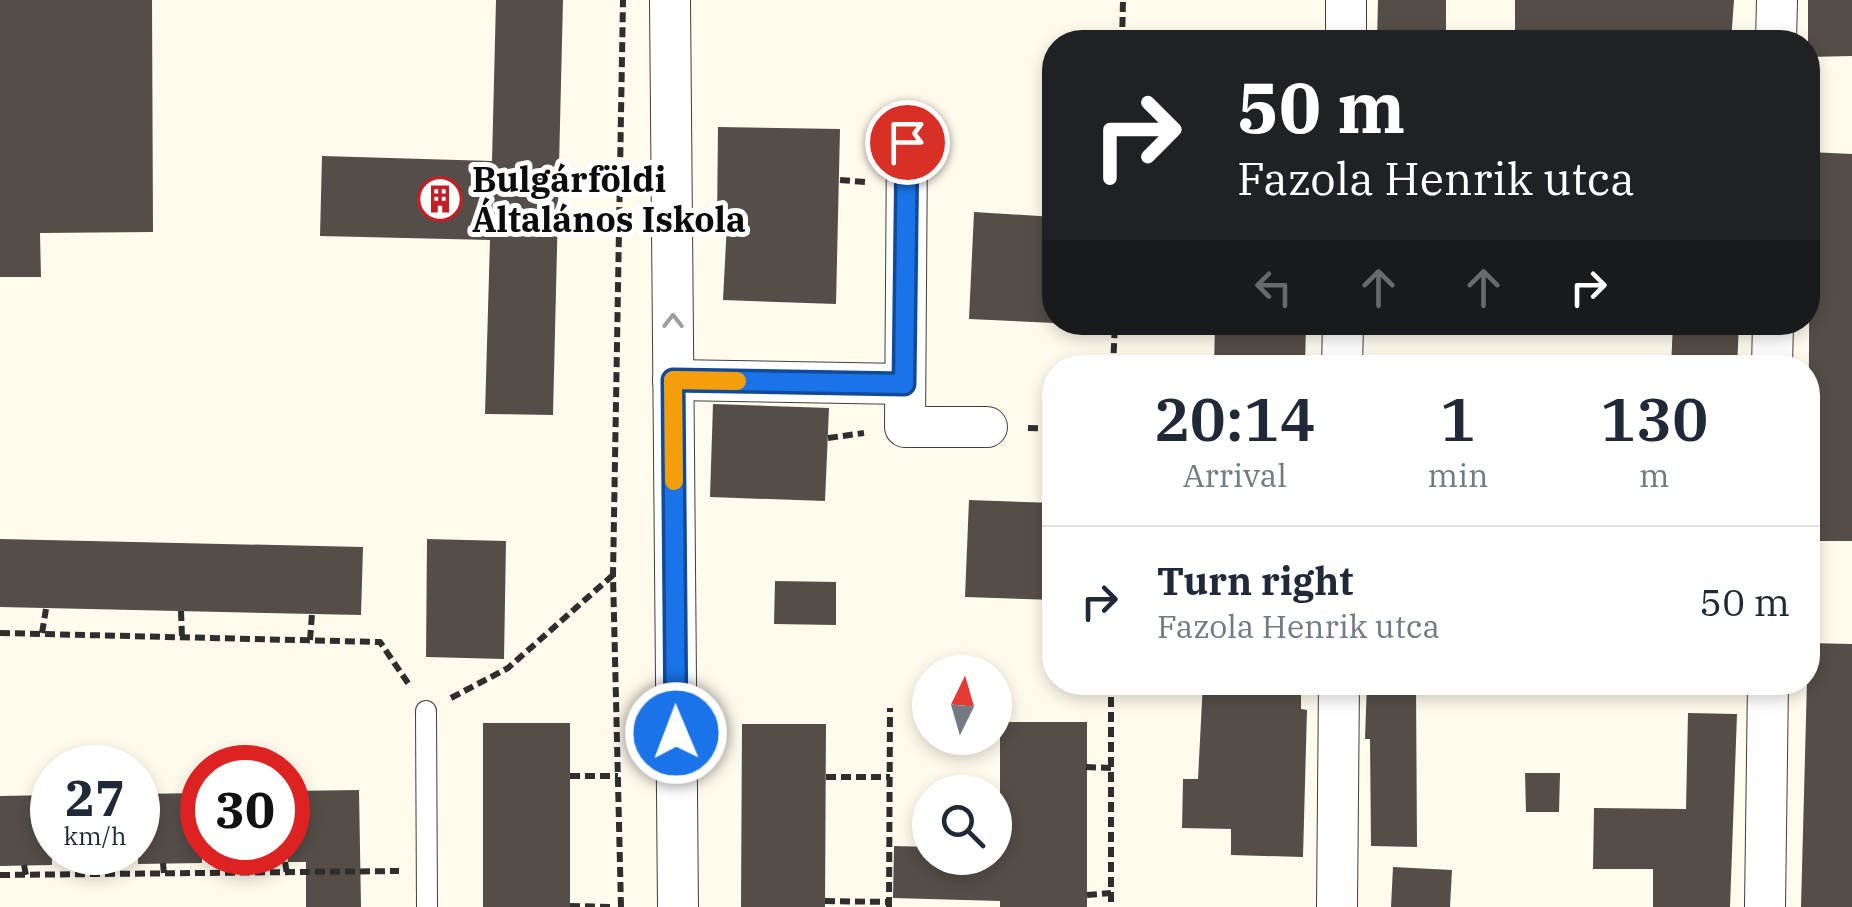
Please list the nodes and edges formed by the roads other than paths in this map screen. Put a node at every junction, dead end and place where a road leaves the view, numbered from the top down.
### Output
1 (670, 0) edge
2 (1346, 0) edge
3 (1777, 0) edge
4 (1346, 30) edge
5 (1776, 30) edge
6 (907, 142) dead end
7 (673, 380) junction
8 (904, 384) junction
9 (987, 426) dead end
10 (1339, 695) edge
11 (1768, 695) edge
12 (426, 711) road end
13 (428, 907) edge
14 (678, 907) edge
15 (1336, 907) edge
16 (1765, 907) edge

7 -> 1 street
2 - 4 street
3 - 5 street
6 - 8 street
7 - 8 street
7 - 14 street
8 - 9 street
10 - 15 street
11 - 16 street
12 - 13 lane

